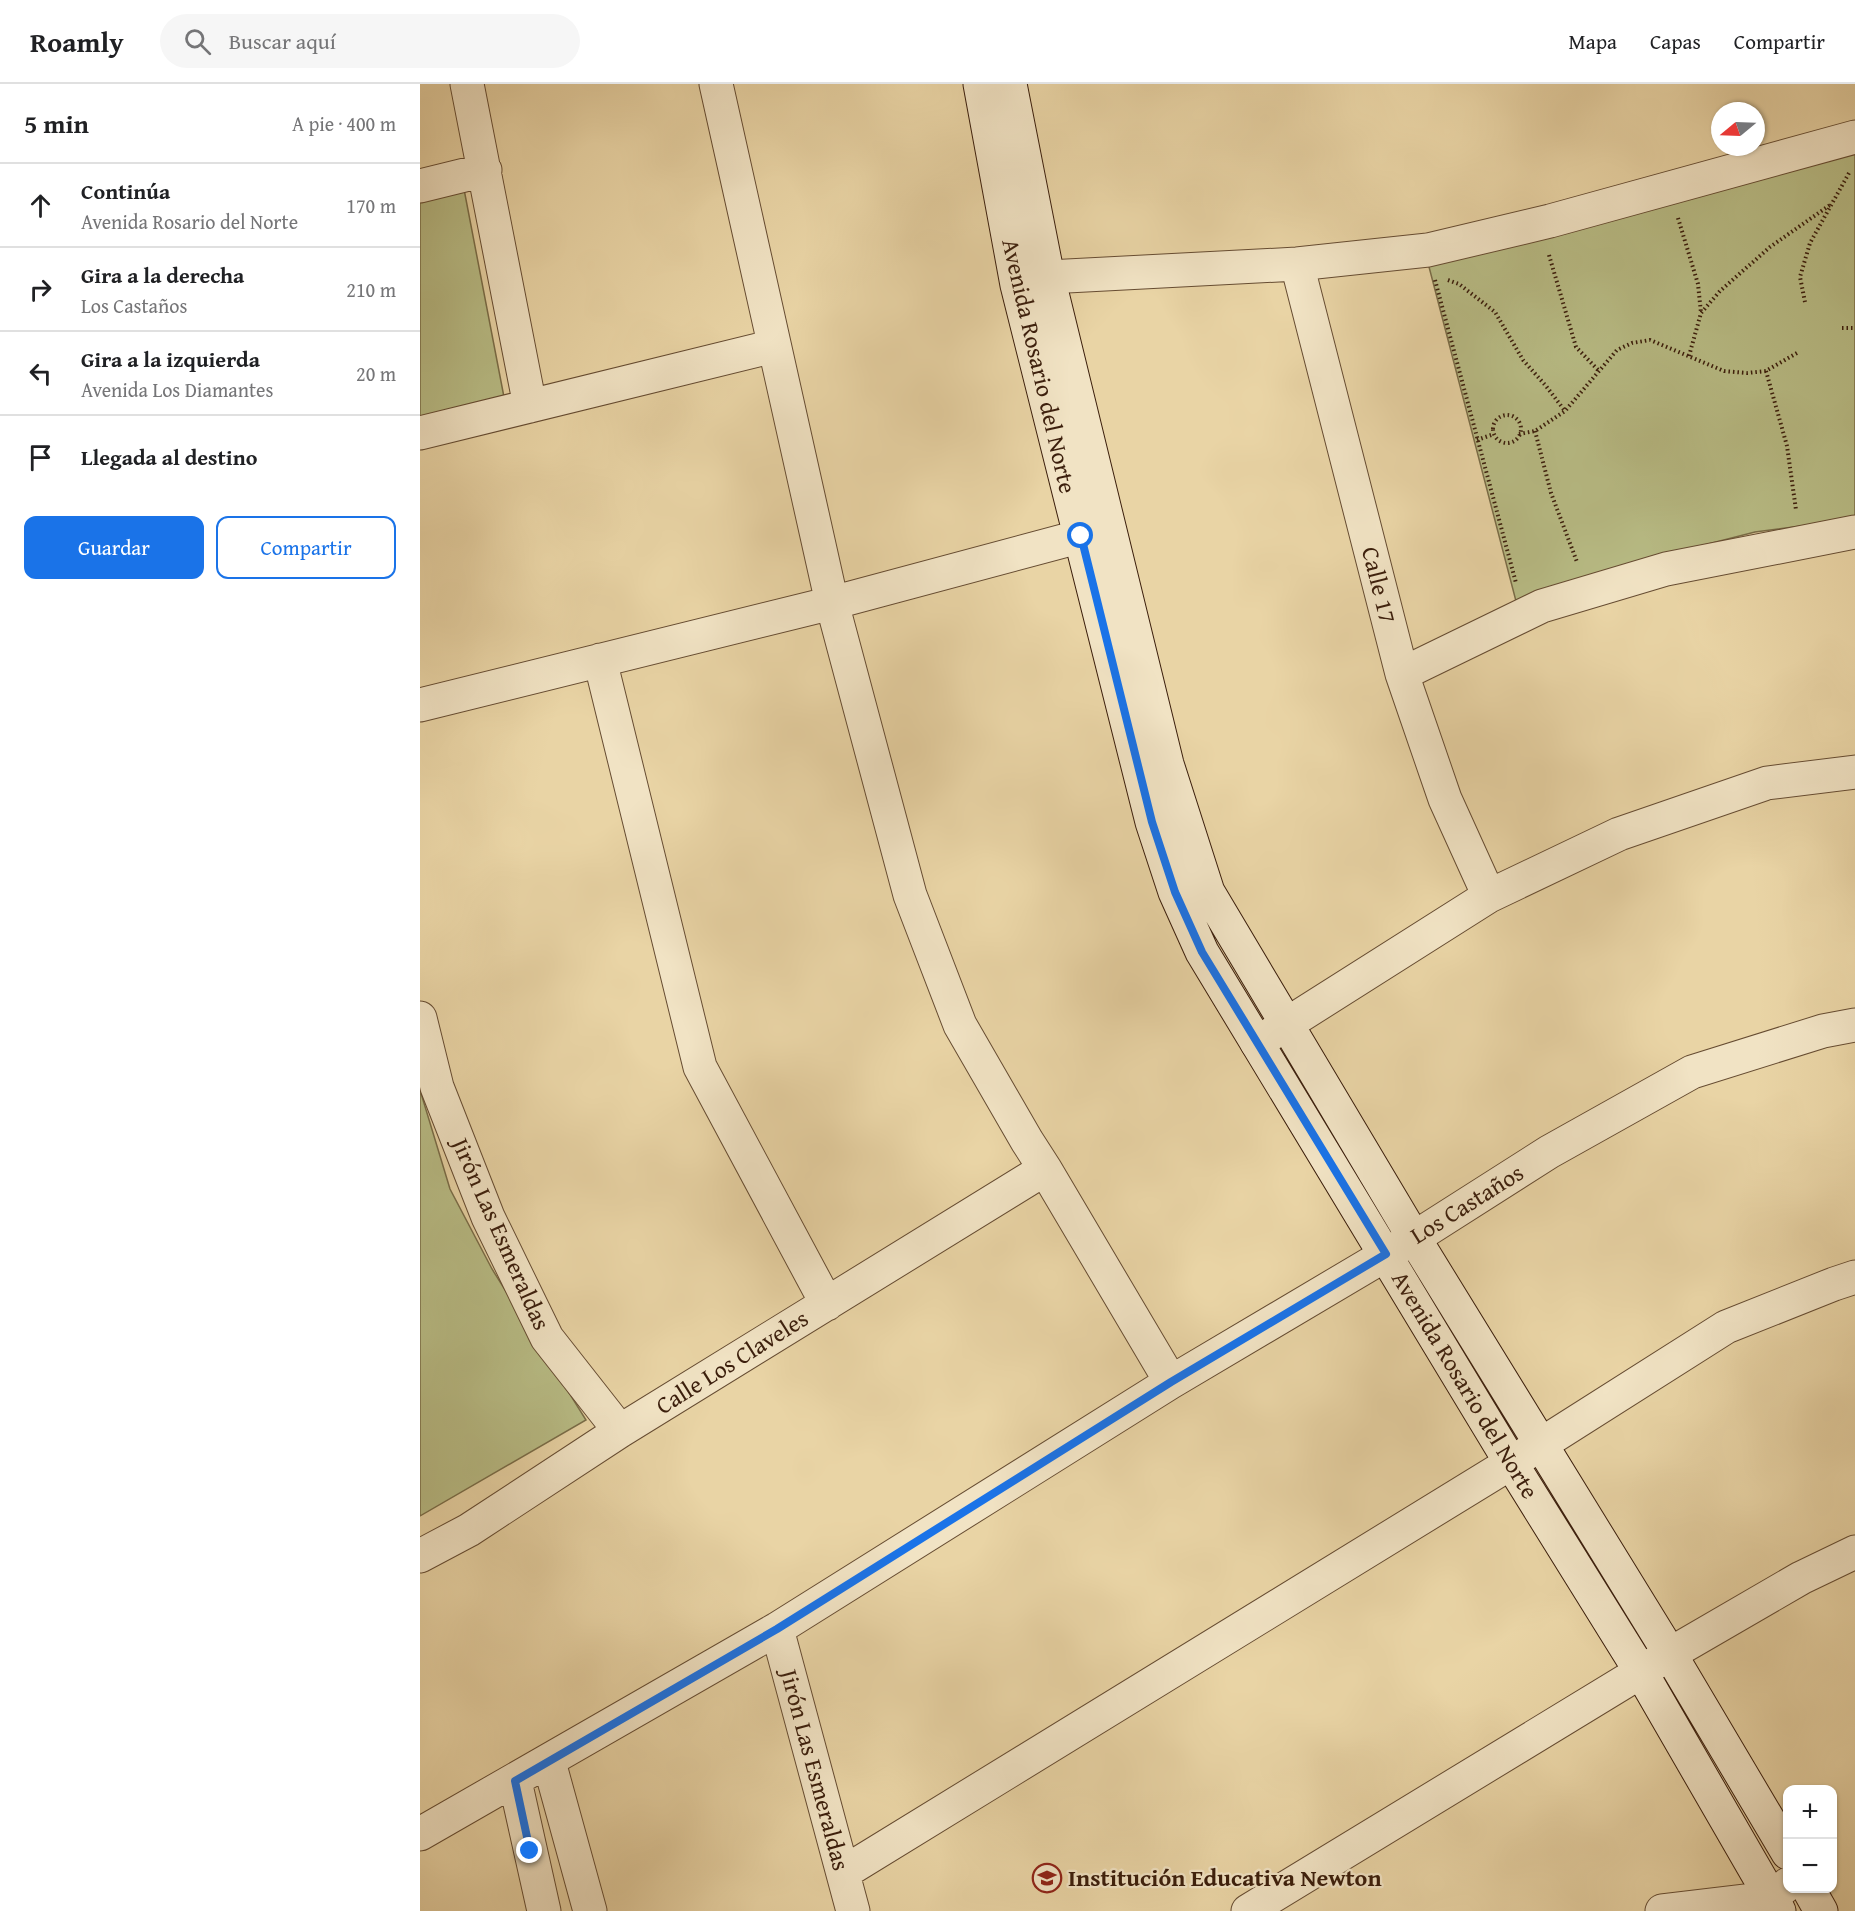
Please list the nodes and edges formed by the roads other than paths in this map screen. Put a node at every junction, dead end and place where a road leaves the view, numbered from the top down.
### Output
1 (467, 84) edge
2 (716, 84) edge
3 (980, 84) edge
4 (1010, 84) edge
5 (1855, 136) edge
6 (485, 170) junction
7 (420, 186) edge
8 (1297, 264) junction
9 (1048, 277) junction
10 (1017, 285) junction
11 (774, 346) junction
12 (530, 406) junction
13 (420, 433) edge
14 (1095, 532) junction
15 (1855, 532) edge
16 (832, 603) junction
17 (600, 660) junction
18 (1402, 674) junction
19 (420, 705) edge
20 (1855, 772) edge
21 (1490, 896) junction
22 (420, 1018) edge
23 (1286, 1024) junction
24 (1855, 1025) edge
25 (1257, 1043) junction
26 (1045, 1169) junction
27 (1414, 1238) junction
28 (1386, 1254) junction
29 (1855, 1277) edge
30 (827, 1304) junction
31 (1171, 1382) junction
32 (620, 1431) junction
33 (1540, 1445) junction
34 (1511, 1463) junction
35 (1855, 1552) edge
36 (420, 1556) edge
37 (777, 1629) junction
38 (1670, 1654) junction
39 (1641, 1672) junction
40 (549, 1762) junction
41 (515, 1781) junction
42 (420, 1834) edge
43 (1783, 1844) edge
44 (843, 1873) junction
45 (1811, 1893) edge
46 (1779, 1897) edge
47 (544, 1911) edge
48 (590, 1911) edge
49 (853, 1911) edge
50 (1248, 1911) edge
51 (1662, 1911) edge
52 (1821, 1911) edge

1 - 6 street
2 - 11 street
3 - 10 street, Avenida Rosario del Norte
4 - 9 street, Avenida Rosario del Norte
5 - 8 street
6 - 7 street
6 - 12 street
8 - 9 street
8 - 18 street, Calle 17
9 - 10 street
9 - 14 street, Avenida Rosario del Norte
10 - 14 street, Avenida Rosario del Norte
11 - 12 street
11 - 16 street
12 - 13 street
14 - 16 street
14 - 23 street, Avenida Rosario del Norte
14 - 25 street, Avenida Rosario del Norte
15 - 18 street
16 - 17 street
16 - 26 street
17 - 19 street
17 - 30 street
18 - 21 street, Calle 17
20 - 21 street
21 - 23 street
22 - 32 street, Jirón Las Esmeraldas
23 - 25 street
23 - 27 street, Avenida Rosario del Norte
24 - 27 street, Los Castaños
25 - 28 street, Avenida Rosario del Norte
26 - 30 street, Calle Los Claveles
26 - 31 street
27 - 28 street, Los Castaños
27 - 33 street, Avenida Rosario del Norte
28 - 31 street, Los Castaños
28 - 34 street, Avenida Rosario del Norte
29 - 33 street
30 - 32 street, Calle Los Claveles
31 - 37 street, Los Castaños
32 - 36 street, Calle Los Claveles
33 - 34 street
33 - 38 street, Avenida Rosario del Norte
34 - 39 street, Avenida Rosario del Norte
34 - 44 street
35 - 38 street
37 - 40 street, Los Castaños
37 - 44 street, Jirón Las Esmeraldas
38 - 39 street
38 - 43 street, Avenida Rosario del Norte
39 - 46 street, Avenida Rosario del Norte
39 - 50 street
40 - 41 street, Los Castaños
40 - 48 street
41 - 42 street, Los Castaños
41 - 47 street
44 - 49 street, Jirón Las Esmeraldas
45 - 52 street
46 - 51 street

